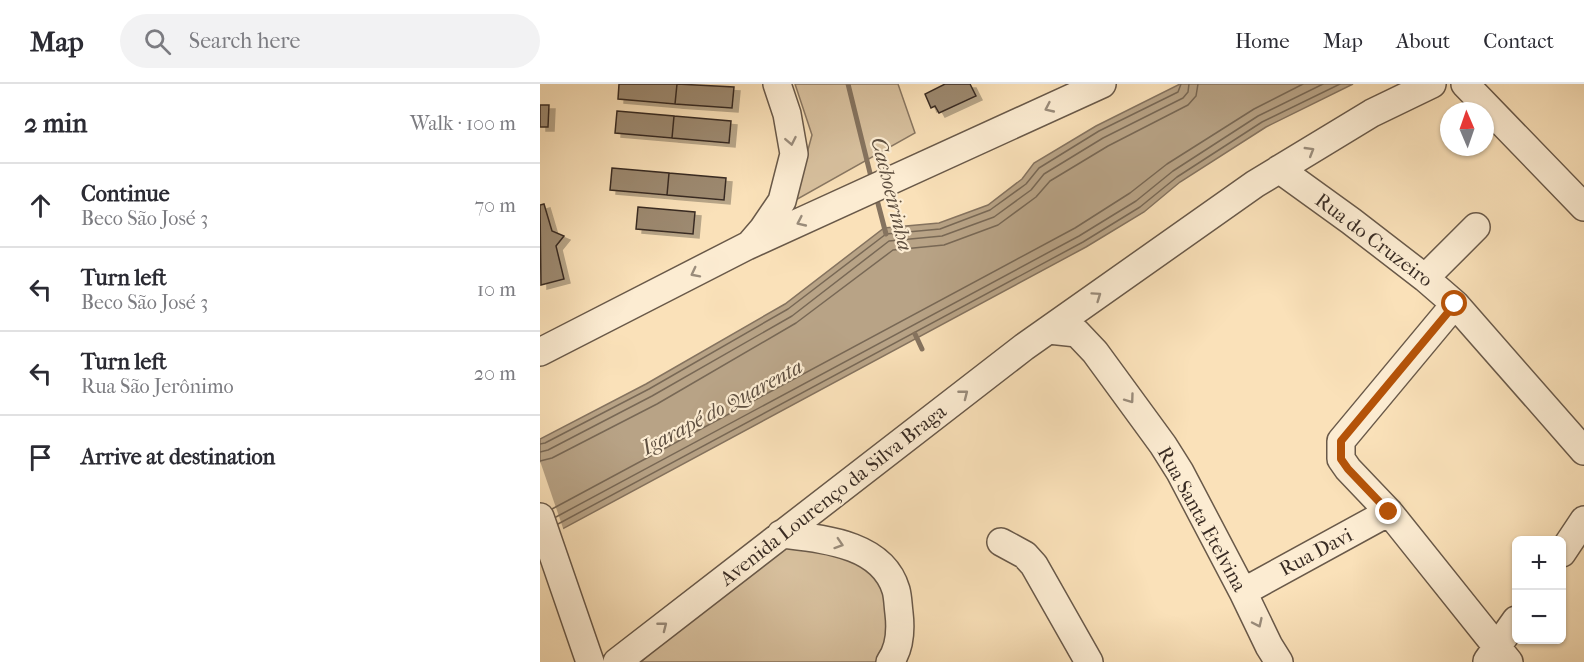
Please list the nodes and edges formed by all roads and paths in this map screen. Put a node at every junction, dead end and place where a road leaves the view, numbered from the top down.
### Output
1 (777, 84) edge
2 (1102, 84) edge
3 (1432, 84) edge
4 (1465, 84) edge
5 (1279, 170) junction
6 (1584, 207) edge
7 (1476, 228) dead end
8 (747, 246) junction
9 (1425, 278) junction
10 (1455, 304) junction
11 (1049, 330) junction
12 (540, 352) edge
13 (1584, 451) edge
14 (1389, 512) junction
15 (540, 517) edge
16 (1584, 520) edge
17 (781, 534) junction
18 (1001, 542) dead end
19 (1566, 547) edge
20 (1243, 591) junction
21 (1512, 628) edge
22 (1498, 657) edge
23 (590, 662) edge
24 (617, 662) edge
25 (890, 662) edge
26 (1089, 662) edge
27 (1279, 662) edge

1 -> 8 street
2 -> 8 street
5 -> 3 street, Avenida Lourenço da Silva Braga
4 - 6 street
5 - 9 street, Rua do Cruzeiro
11 -> 5 street, Avenida Lourenço da Silva Braga
7 - 9 street
8 -> 12 street
9 - 10 street, Rua do Cruzeiro
10 - 13 street, Rua do Cruzeiro
10 - 14 street
17 -> 11 street, Avenida Lourenço da Silva Braga
11 -> 20 street, Rua Santa Etelvina
14 - 20 street, Rua Davi
14 - 22 street
15 - 23 street
16 - 19 street
24 -> 17 street, Avenida Lourenço da Silva Braga
17 -> 25 street
18 - 26 street
20 -> 27 street, Rua Santa Etelvina
21 - 22 street

